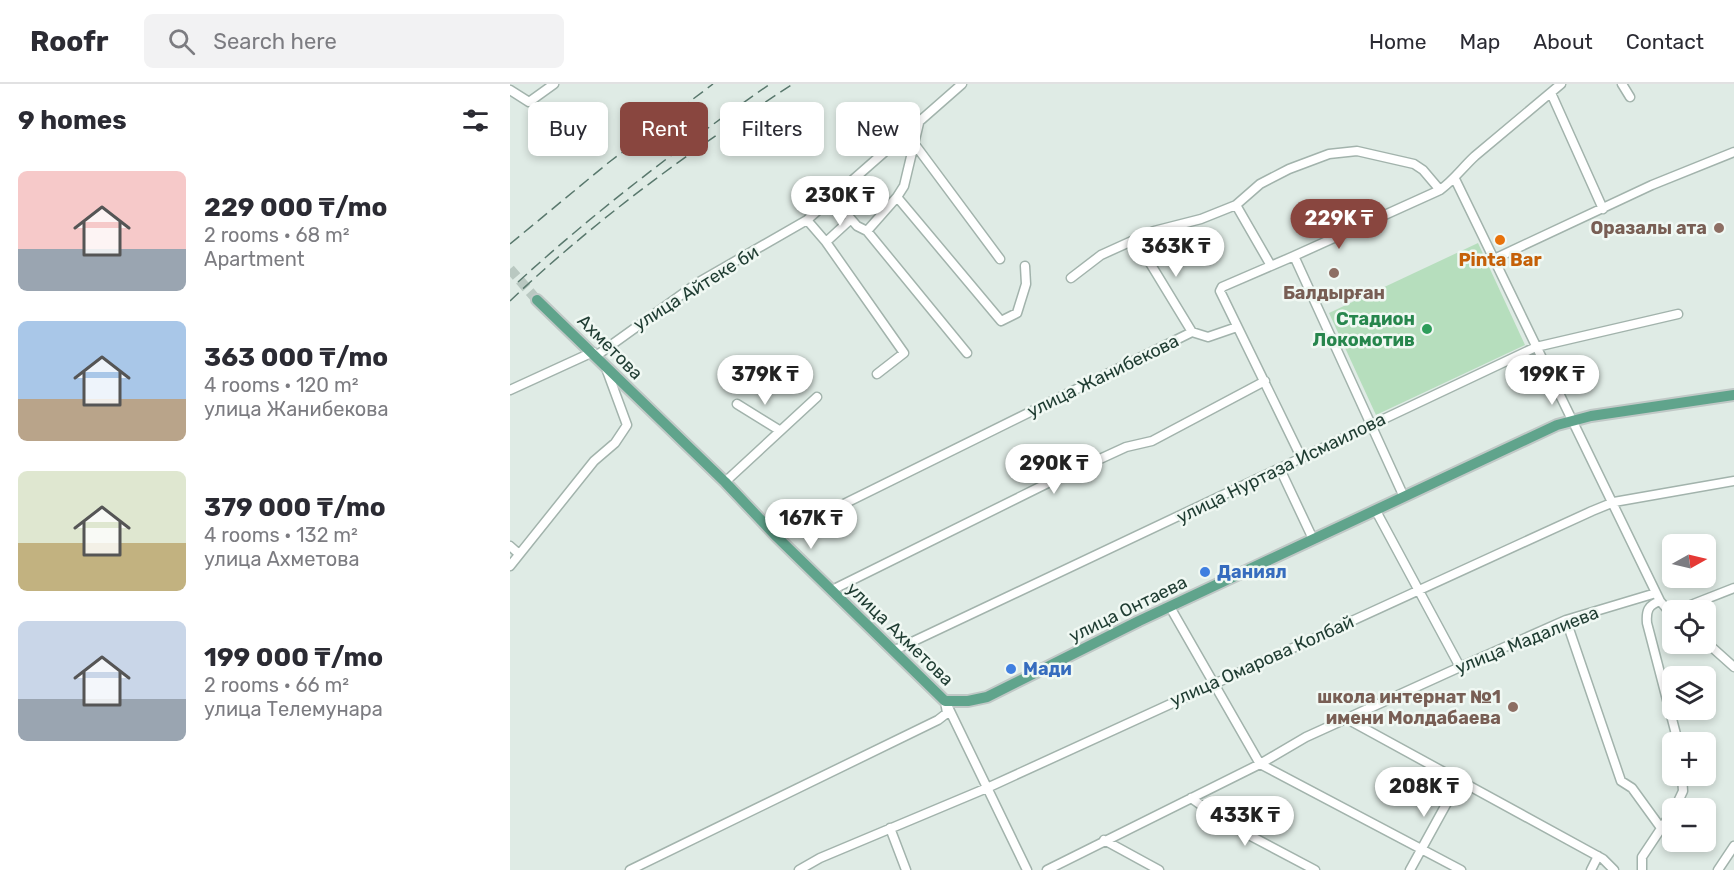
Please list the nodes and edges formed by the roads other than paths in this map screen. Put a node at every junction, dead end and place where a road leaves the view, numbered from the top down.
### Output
1 (554, 84) edge
2 (962, 84) edge
3 (1561, 84) edge
4 (1623, 84) edge
5 (510, 90) edge
6 (1551, 93) junction
7 (1630, 96) dead end
8 (920, 122) edge
9 (920, 151) edge
10 (1734, 152) edge
11 (881, 156) edge
12 (913, 156) edge
13 (1455, 179) junction
14 (1440, 190) junction
15 (897, 197) junction
16 (833, 198) junction
17 (1236, 205) junction
18 (1603, 208) junction
19 (851, 219) junction
20 (807, 220) junction
21 (867, 231) junction
22 (1136, 240) junction
23 (826, 242) junction
24 (1294, 256) junction
25 (1494, 259) junction
26 (1000, 260) dead end
27 (1270, 264) junction
28 (1025, 266) dead end
29 (1071, 278) dead end
30 (537, 300) tunnel mouth
31 (1678, 314) dead end
32 (1237, 327) junction
33 (1192, 332) junction
34 (1536, 347) junction
35 (967, 353) dead end
36 (594, 354) junction
37 (604, 365) junction
38 (877, 374) dead end
39 (1265, 381) junction
40 (510, 390) edge
41 (1734, 395) edge
42 (817, 397) dead end
43 (737, 404) dead end
44 (658, 418) joint
45 (1574, 419) junction
46 (1370, 425) junction
47 (779, 430) junction
48 (1301, 457) junction
49 (1280, 469) junction
50 (1734, 481) edge
51 (725, 482) junction
52 (1404, 497) junction
53 (1614, 502) junction
54 (1376, 511) junction
55 (777, 537) junction
56 (1313, 539) junction
57 (510, 546) edge
58 (519, 554) junction
59 (510, 566) edge
60 (1734, 588) edge
61 (832, 590) junction
62 (1418, 591) junction
63 (1658, 597) junction
64 (1703, 600) edge
65 (1662, 602) edge
66 (1170, 607) junction
67 (1566, 620) junction
68 (895, 650) junction
69 (1716, 651) edge
70 (1460, 667) junction
71 (1734, 667) edge
72 (1212, 683) junction
73 (945, 701) junction
74 (1347, 718) junction
75 (1675, 732) edge
76 (1260, 764) junction
77 (1460, 779) junction
78 (987, 788) junction
79 (1191, 798) junction
80 (890, 828) junction
81 (1661, 828) joint
82 (1104, 840) junction
83 (1734, 846) edge
84 (1422, 850) junction
85 (1598, 856) junction
86 (630, 870) edge
87 (799, 870) edge
88 (906, 870) edge
89 (1028, 870) edge
90 (1047, 870) edge
91 (1160, 870) edge
92 (1315, 870) edge
93 (1410, 870) edge
94 (1461, 870) edge
95 (1591, 870) edge
96 (1614, 870) edge
97 (1642, 870) edge
98 (1718, 870) edge

1 - 5 street
2 - 8 street, улица Айтеке би
3 - 6 street
4 - 7 street
6 - 13 street
6 - 18 street
9 - 26 street
10 - 18 street
11 - 16 street, улица Айтеке би
12 - 15 street
13 - 14 street
13 - 25 street
14 - 17 street
14 - 24 street
15 - 21 street
15 - 28 street
16 - 19 street
16 - 20 street, улица Айтеке би
17 - 22 street
17 - 27 street
18 - 25 street
19 - 21 street
19 - 23 street
20 - 23 street
20 - 36 street, улица Айтеке би
21 - 35 street
22 - 29 street
22 - 33 street
23 - 38 street
24 - 27 street
24 - 46 street
25 - 34 street
27 - 32 street
30 - 36 main road, Ахметова
31 - 34 street, улица Нуртаза Исмаилова
32 - 33 street, улица Жанибекова
32 - 39 street
33 - 55 street, улица Жанибекова
34 - 45 street
34 - 46 street, улица Нуртаза Исмаилова
36 - 37 main road, Ахметова
36 - 40 street, улица Айтеке би
37 - 44 main road, Ахметова
37 - 58 street
39 - 48 street
39 - 61 street
41 - 45 main road, улица Онтаева
42 - 47 street
43 - 47 street
44 - 51 main road, улица Ахметова
45 - 52 main road, улица Онтаева
45 - 53 street
46 - 48 street, улица Нуртаза Исмаилова
46 - 52 street
47 - 51 street
48 - 49 street, улица Нуртаза Исмаилова
49 - 56 street
49 - 68 street, улица Нуртаза Исмаилова
50 - 53 street, улица Омарова Колбай
51 - 55 main road, улица Ахметова
52 - 54 main road, улица Онтаева
53 - 62 street, улица Омарова Колбай
53 - 63 street
54 - 56 main road, улица Онтаева
54 - 62 street
55 - 61 main road, улица Ахметова
56 - 66 main road, улица Онтаева
57 - 58 street
58 - 59 street
60 - 64 street
61 - 68 main road, улица Ахметова
62 - 70 street
62 - 72 street, улица Омарова Колбай
63 - 65 street
63 - 67 street, улица Мадалиева
63 - 75 street
66 - 72 street
66 - 73 main road, улица Онтаева
67 - 70 street, улица Мадалиева
67 - 81 street
68 - 73 main road, улица Ахметова
69 - 71 street
70 - 74 street, улица Мадалиева
72 - 76 street
72 - 78 street, улица Омарова Колбай
73 - 78 street, улица Ахметова
73 - 86 street
74 - 76 street, улица Мадалиева
74 - 77 street
76 - 79 street, улица Мадалиева
76 - 84 street
77 - 84 street
77 - 85 street
78 - 80 street, улица Омарова Колбай
78 - 89 street, улица Ахметова
79 - 82 street, улица Мадалиева
79 - 92 street
80 - 87 street, улица Омарова Колбай
80 - 88 street
81 - 97 street
82 - 90 street, улица Мадалиева
82 - 91 street
83 - 98 street
84 - 93 street
84 - 94 street
85 - 95 street
85 - 96 street

